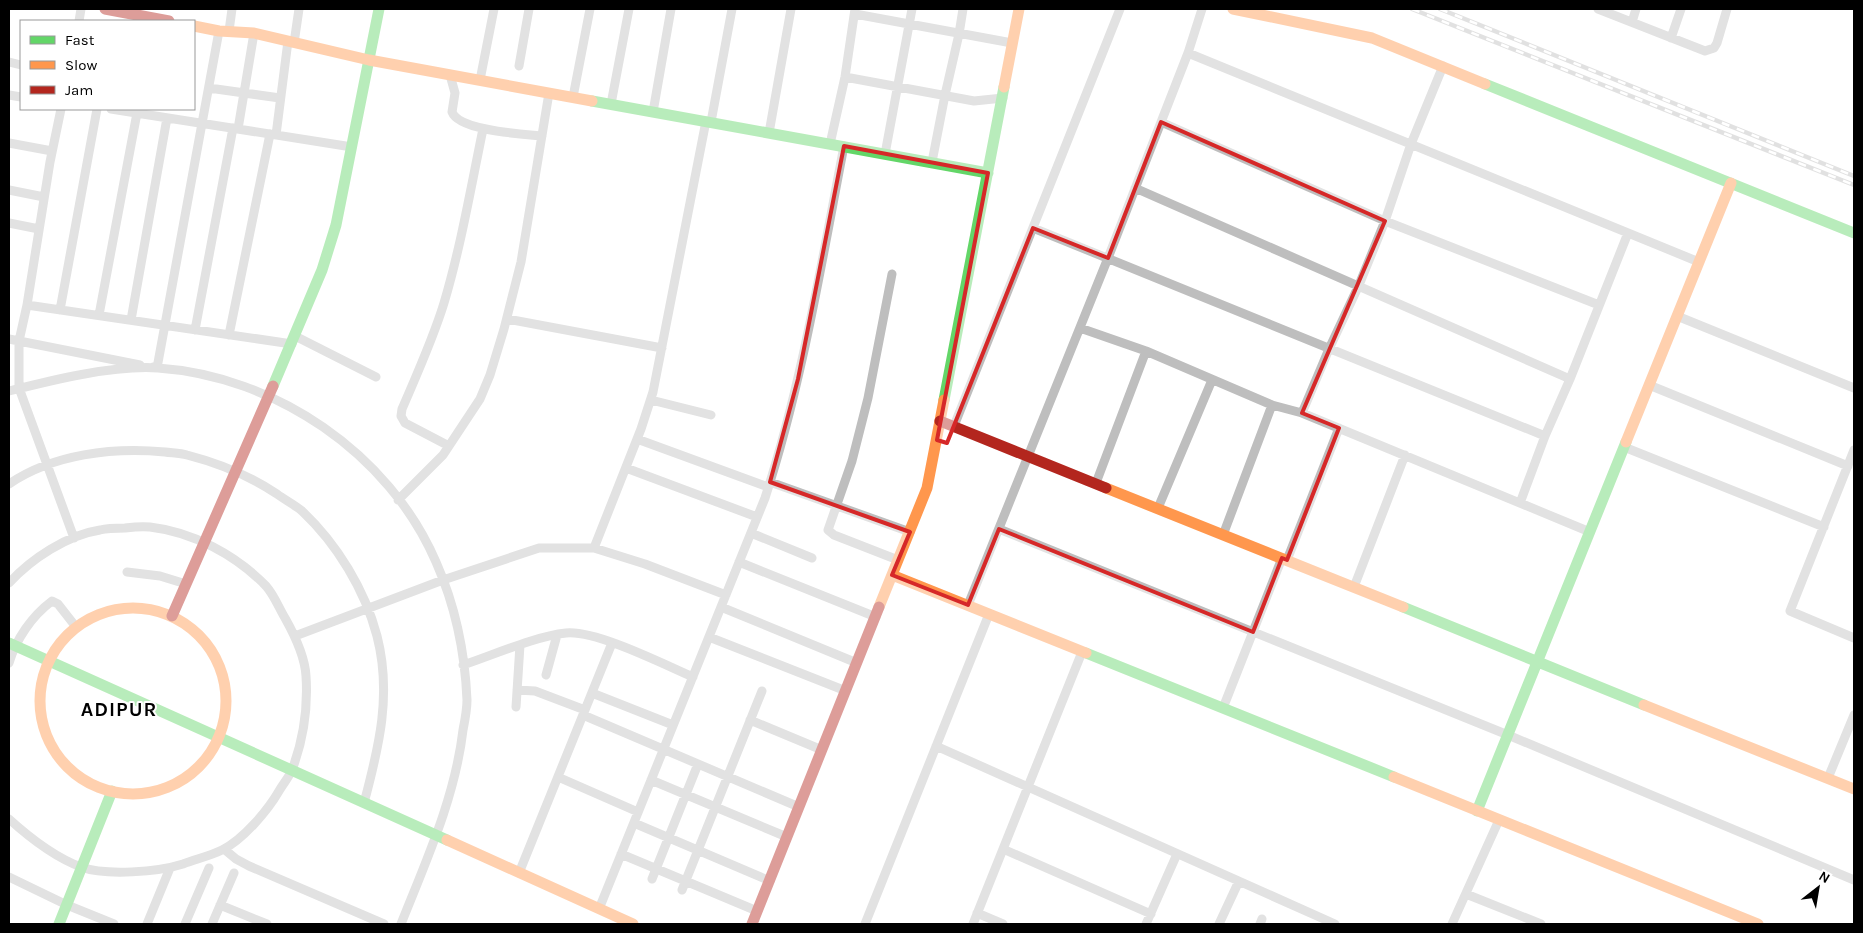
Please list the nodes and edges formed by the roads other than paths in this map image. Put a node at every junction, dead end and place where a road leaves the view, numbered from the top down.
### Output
1 (105, 9) edge
2 (232, 9) edge
3 (299, 9) edge
4 (379, 9) edge
5 (494, 9) edge
6 (530, 9) edge
7 (590, 9) edge
8 (629, 9) edge
9 (671, 9) edge
10 (732, 9) edge
11 (791, 9) edge
12 (912, 9) edge
13 (963, 9) edge
14 (1019, 9) edge
15 (1120, 9) edge
16 (1202, 9) edge
17 (1233, 9) edge
18 (1598, 9) edge
19 (1636, 9) edge
20 (1681, 9) edge
21 (1727, 9) edge
22 (855, 11) edge
23 (164, 16) edge
24 (1632, 22) junction
25 (909, 24) junction
26 (195, 26) edge
27 (224, 31) junction
28 (254, 33) junction
29 (959, 34) junction
30 (1671, 38) junction
31 (291, 42) junction
32 (1012, 43) junction
33 (1188, 53) junction
34 (369, 60) junction
35 (519, 66) dead end
36 (1443, 66) junction
37 (450, 75) junction
38 (844, 77) junction
39 (480, 80) junction
40 (897, 86) junction
41 (209, 88) junction
42 (244, 93) junction
43 (548, 93) junction
44 (945, 95) junction
45 (573, 97) junction
46 (280, 98) junction
47 (1002, 98) junction
48 (611, 104) junction
49 (61, 110) edge
50 (96, 110) edge
51 (117, 110) edge
52 (653, 112) junction
53 (136, 113) junction
54 (166, 118) junction
55 (709, 122) junction
56 (1161, 122) junction
57 (202, 123) junction
58 (236, 129) junction
59 (483, 129) junction
60 (769, 133) junction
61 (273, 135) junction
62 (542, 136) junction
63 (9, 143) edge
64 (830, 144) junction
65 (1411, 144) junction
66 (844, 146) junction
67 (352, 148) junction
68 (52, 151) junction
69 (885, 154) junction
70 (932, 162) junction
71 (988, 173) junction
72 (1731, 182) junction
73 (1135, 188) junction
74 (9, 190) edge
75 (44, 197) junction
76 (1385, 221) junction
77 (9, 223) edge
78 (1033, 228) junction
79 (39, 229) junction
80 (1628, 233) junction
81 (1854, 233) edge
82 (1108, 258) junction
83 (1699, 262) junction
84 (892, 274) dead end
85 (1359, 285) junction
86 (27, 304) junction
87 (1599, 305) junction
88 (60, 310) junction
89 (100, 316) junction
90 (1677, 316) junction
91 (507, 319) junction
92 (131, 320) junction
93 (164, 325) junction
94 (1080, 328) junction
95 (195, 330) junction
96 (229, 335) junction
97 (9, 339) edge
98 (294, 340) junction
99 (19, 341) junction
100 (662, 348) junction
101 (1329, 349) junction
102 (1146, 351) junction
103 (158, 368) junction
104 (376, 377) dead end
105 (1570, 379) junction
106 (1212, 380) junction
107 (1649, 385) junction
108 (19, 388) junction
109 (1854, 388) edge
110 (9, 391) edge
111 (269, 396) junction
112 (650, 400) junction
113 (1272, 405) junction
114 (1302, 413) junction
115 (711, 415) dead end
116 (940, 421) junction
117 (954, 426) junction
118 (1339, 428) junction
119 (1545, 436) junction
120 (638, 439) junction
121 (449, 446) junction
122 (1624, 447) junction
123 (1854, 450) edge
124 (1405, 455) junction
125 (1028, 456) junction
126 (48, 466) junction
127 (1848, 466) junction
128 (626, 468) junction
129 (236, 472) junction
130 (9, 484) edge
131 (769, 484) junction
132 (1096, 484) junction
133 (398, 500) junction
134 (1520, 503) junction
135 (837, 506) junction
136 (1158, 508) junction
137 (757, 517) junction
138 (1824, 527) junction
139 (999, 529) junction
140 (910, 532) junction
141 (1590, 532) junction
142 (751, 533) junction
143 (1223, 535) junction
144 (74, 538) junction
145 (205, 542) junction
146 (594, 548) junction
147 (812, 558) dead end
148 (1284, 559) junction
149 (898, 560) junction
150 (739, 562) junction
151 (127, 572) dead end
152 (892, 575) junction
153 (443, 580) junction
154 (9, 583) edge
155 (186, 584) junction
156 (1354, 587) junction
157 (726, 595) junction
158 (968, 605) junction
159 (721, 607) junction
160 (368, 608) junction
161 (989, 614) junction
162 (172, 616) junction
163 (876, 617) junction
164 (76, 627) junction
165 (1253, 632) junction
166 (557, 634) junction
167 (1853, 634) edge
168 (294, 636) junction
169 (709, 636) junction
170 (612, 643) junction
171 (520, 646) junction
172 (11, 651) edge
173 (1082, 652) junction
174 (1538, 661) junction
175 (857, 663) junction
176 (47, 664) junction
177 (463, 666) junction
178 (546, 675) dead end
179 (693, 677) junction
180 (517, 690) junction
181 (846, 690) junction
182 (762, 691) dead end
183 (592, 693) junction
184 (516, 707) dead end
185 (1223, 708) junction
186 (584, 712) junction
187 (1854, 715) edge
188 (750, 720) junction
189 (673, 725) junction
190 (1508, 735) junction
191 (218, 741) junction
192 (936, 746) junction
193 (663, 749) junction
194 (822, 750) junction
195 (698, 764) junction
196 (290, 773) junction
197 (558, 777) junction
198 (728, 777) junction
199 (1828, 778) junction
200 (651, 780) junction
201 (1028, 787) junction
202 (1854, 789) edge
203 (112, 791) junction
204 (686, 794) junction
205 (364, 803) junction
206 (716, 807) junction
207 (799, 807) junction
208 (1477, 811) junction
209 (638, 812) junction
210 (9, 819) edge
211 (1499, 820) junction
212 (634, 823) junction
213 (435, 838) junction
214 (668, 838) junction
215 (787, 838) junction
216 (1003, 848) junction
217 (224, 850) junction
218 (698, 850) junction
219 (621, 854) junction
220 (1177, 854) junction
221 (82, 867) junction
222 (170, 868) junction
223 (209, 868) dead end
224 (656, 869) junction
225 (234, 873) dead end
226 (519, 873) junction
227 (9, 876) edge
228 (652, 879) dead end
229 (1854, 880) edge
230 (686, 881) junction
231 (770, 881) junction
232 (1238, 881) junction
233 (682, 890) dead end
234 (1466, 894) junction
235 (220, 905) junction
236 (67, 906) junction
237 (598, 909) junction
238 (757, 911) junction
239 (978, 913) junction
240 (1151, 914) junction
241 (59, 924) edge
242 (114, 924) edge
243 (147, 924) edge
244 (185, 924) edge
245 (212, 924) edge
246 (267, 924) edge
247 (384, 924) edge
248 (401, 924) edge
249 (618, 924) edge
250 (633, 924) edge
251 (752, 924) edge
252 (865, 924) edge
253 (973, 924) edge
254 (1003, 924) edge
255 (1146, 924) edge
256 (1219, 924) edge
257 (1335, 924) edge
258 (1452, 924) edge
259 (1540, 924) edge
260 (1758, 924) edge

1 - 23 street
2 - 27 street
3 - 31 street
4 - 34 street
5 - 39 street
6 - 35 street
7 - 45 street
8 - 48 street
9 - 52 street
10 - 55 street
11 - 60 street
12 - 25 street
13 - 29 street
14 - 32 street
15 - 78 street
16 - 33 street
17 - 36 street
18 - 24 street
19 - 24 street
20 - 30 street
21 - 30 street
22 - 25 street
22 - 38 street
24 - 30 street
25 - 29 street
25 - 40 street
26 - 27 street
27 - 28 street
27 - 41 street
28 - 31 street
28 - 42 street
29 - 32 street
29 - 44 street
31 - 34 street
31 - 46 street
32 - 47 street
33 - 56 street
33 - 65 street
34 - 37 street
34 - 67 street
36 - 65 street
36 - 72 street
37 - 39 street
37 - 59 street
38 - 40 street
38 - 64 street
39 - 43 street
40 - 44 street
40 - 69 street
41 - 42 street
41 - 57 street
42 - 46 street
42 - 58 street
43 - 45 street
43 - 62 street
44 - 47 street
44 - 70 street
45 - 48 street
46 - 61 street
47 - 71 street
48 - 52 street
49 - 68 street
50 - 88 street
51 - 53 street
52 - 55 street
53 - 54 street
53 - 89 street
54 - 57 street
54 - 92 street
55 - 60 street
55 - 100 street
56 - 73 street
56 - 76 street
57 - 58 street
57 - 93 street
58 - 61 street
58 - 95 street
59 - 62 street
59 - 121 street
60 - 64 street
61 - 67 street
61 - 96 street
62 - 91 street
63 - 68 street
64 - 66 street
65 - 76 street
65 - 80 street
66 - 69 street
66 - 131 street
67 - 98 street
68 - 75 street
69 - 70 street
70 - 71 street
71 - 116 street
72 - 81 street
72 - 83 street
73 - 82 street
73 - 85 street
74 - 75 street
75 - 79 street
76 - 85 street
76 - 87 street
77 - 79 street
78 - 82 street
78 - 117 street
79 - 86 street
80 - 83 street
80 - 87 street
82 - 94 street
82 - 101 street
83 - 90 street
84 - 135 street
85 - 101 street
85 - 105 street
86 - 88 street
86 - 99 street
87 - 105 street
88 - 89 street
89 - 92 street
90 - 107 street
90 - 109 street
91 - 100 street
91 - 121 street
92 - 93 street
93 - 95 street
93 - 103 street
94 - 102 street
94 - 125 street
95 - 96 street
96 - 98 street
97 - 99 street
98 - 104 street
98 - 111 street
99 - 103 street
99 - 108 street
100 - 112 street
101 - 114 street
101 - 119 street
102 - 106 street
102 - 132 street
103 - 108 street
103 - 111 street
105 - 119 street
106 - 113 street
106 - 136 street
107 - 122 street
107 - 127 street
108 - 110 street
108 - 126 street
111 - 129 street
111 - 133 street
112 - 115 street
112 - 120 street
113 - 114 street
113 - 143 street
114 - 118 street
116 - 117 street
116 - 140 street
117 - 125 street
118 - 124 street
118 - 148 street
119 - 134 street
120 - 128 street
120 - 131 street
121 - 133 street
122 - 138 street
122 - 141 street
123 - 127 street
124 - 134 street
124 - 156 street
125 - 132 street
125 - 139 street
126 - 129 street
126 - 130 street
126 - 144 street
127 - 138 street
128 - 137 street
128 - 146 street
129 - 145 street
129 - 160 street
131 - 135 street
131 - 137 street
132 - 136 street
133 - 153 street
134 - 141 street
135 - 140 street
135 - 149 street
136 - 143 street
137 - 142 street
138 - 167 street
139 - 158 street
139 - 165 street
140 - 149 street
141 - 174 street
142 - 147 street
142 - 150 street
143 - 148 street
144 - 145 street
144 - 154 street
145 - 155 street
145 - 168 street
146 - 153 street
146 - 157 street
148 - 156 street
148 - 165 street
149 - 152 street
150 - 157 street
150 - 163 street
151 - 155 street
152 - 158 street
152 - 163 street
153 - 160 street
153 - 177 street
155 - 162 street
156 - 174 street
157 - 159 street
158 - 161 street
159 - 169 street
159 - 175 street
160 - 168 street
160 - 205 street
161 - 173 street
161 - 192 street
162 - 164 street
162 - 191 street
163 - 175 street
164 - 172 street
164 - 176 street
165 - 185 street
165 - 190 street
166 - 170 street
166 - 171 street
166 - 178 street
168 - 196 street
169 - 179 street
169 - 181 street
170 - 179 street
170 - 183 street
171 - 177 street
171 - 180 street
172 - 176 street
173 - 185 street
173 - 201 street
174 - 190 street
174 - 199 street
175 - 181 street
176 - 191 street
176 - 203 street
177 - 213 street
179 - 189 street
180 - 184 street
180 - 186 street
181 - 194 street
182 - 188 street
183 - 186 street
183 - 189 street
185 - 208 street
186 - 193 street
186 - 197 street
187 - 199 street
188 - 194 street
188 - 198 street
189 - 193 street
190 - 208 street
190 - 229 street
191 - 196 street
191 - 203 street
192 - 201 street
192 - 252 street
193 - 195 street
193 - 200 street
194 - 207 street
195 - 198 street
195 - 204 street
196 - 205 street
196 - 213 street
196 - 217 street
197 - 209 street
197 - 226 street
198 - 206 street
198 - 207 street
199 - 202 street
200 - 204 street
200 - 209 street
201 - 216 street
201 - 220 street
203 - 221 street
204 - 206 street
204 - 214 street
205 - 213 street
206 - 215 street
206 - 218 street
207 - 215 street
208 - 211 street
209 - 212 street
210 - 221 street
211 - 234 street
211 - 260 street
212 - 214 street
212 - 219 street
213 - 226 street
213 - 248 street
213 - 249 street
214 - 218 street
214 - 224 street
215 - 231 street
216 - 239 street
216 - 240 street
217 - 222 street
217 - 247 street
218 - 230 street
218 - 231 street
219 - 224 street
219 - 237 street
220 - 232 street
220 - 240 street
221 - 222 street
221 - 236 street
222 - 243 street
223 - 244 street
224 - 228 street
224 - 230 street
225 - 235 street
226 - 237 street
227 - 236 street
230 - 233 street
230 - 238 street
231 - 238 street
232 - 256 street
232 - 257 street
234 - 258 street
234 - 259 street
235 - 245 street
235 - 246 street
236 - 241 street
236 - 242 street
237 - 250 street
238 - 251 street
239 - 253 street
239 - 254 street
240 - 255 street

